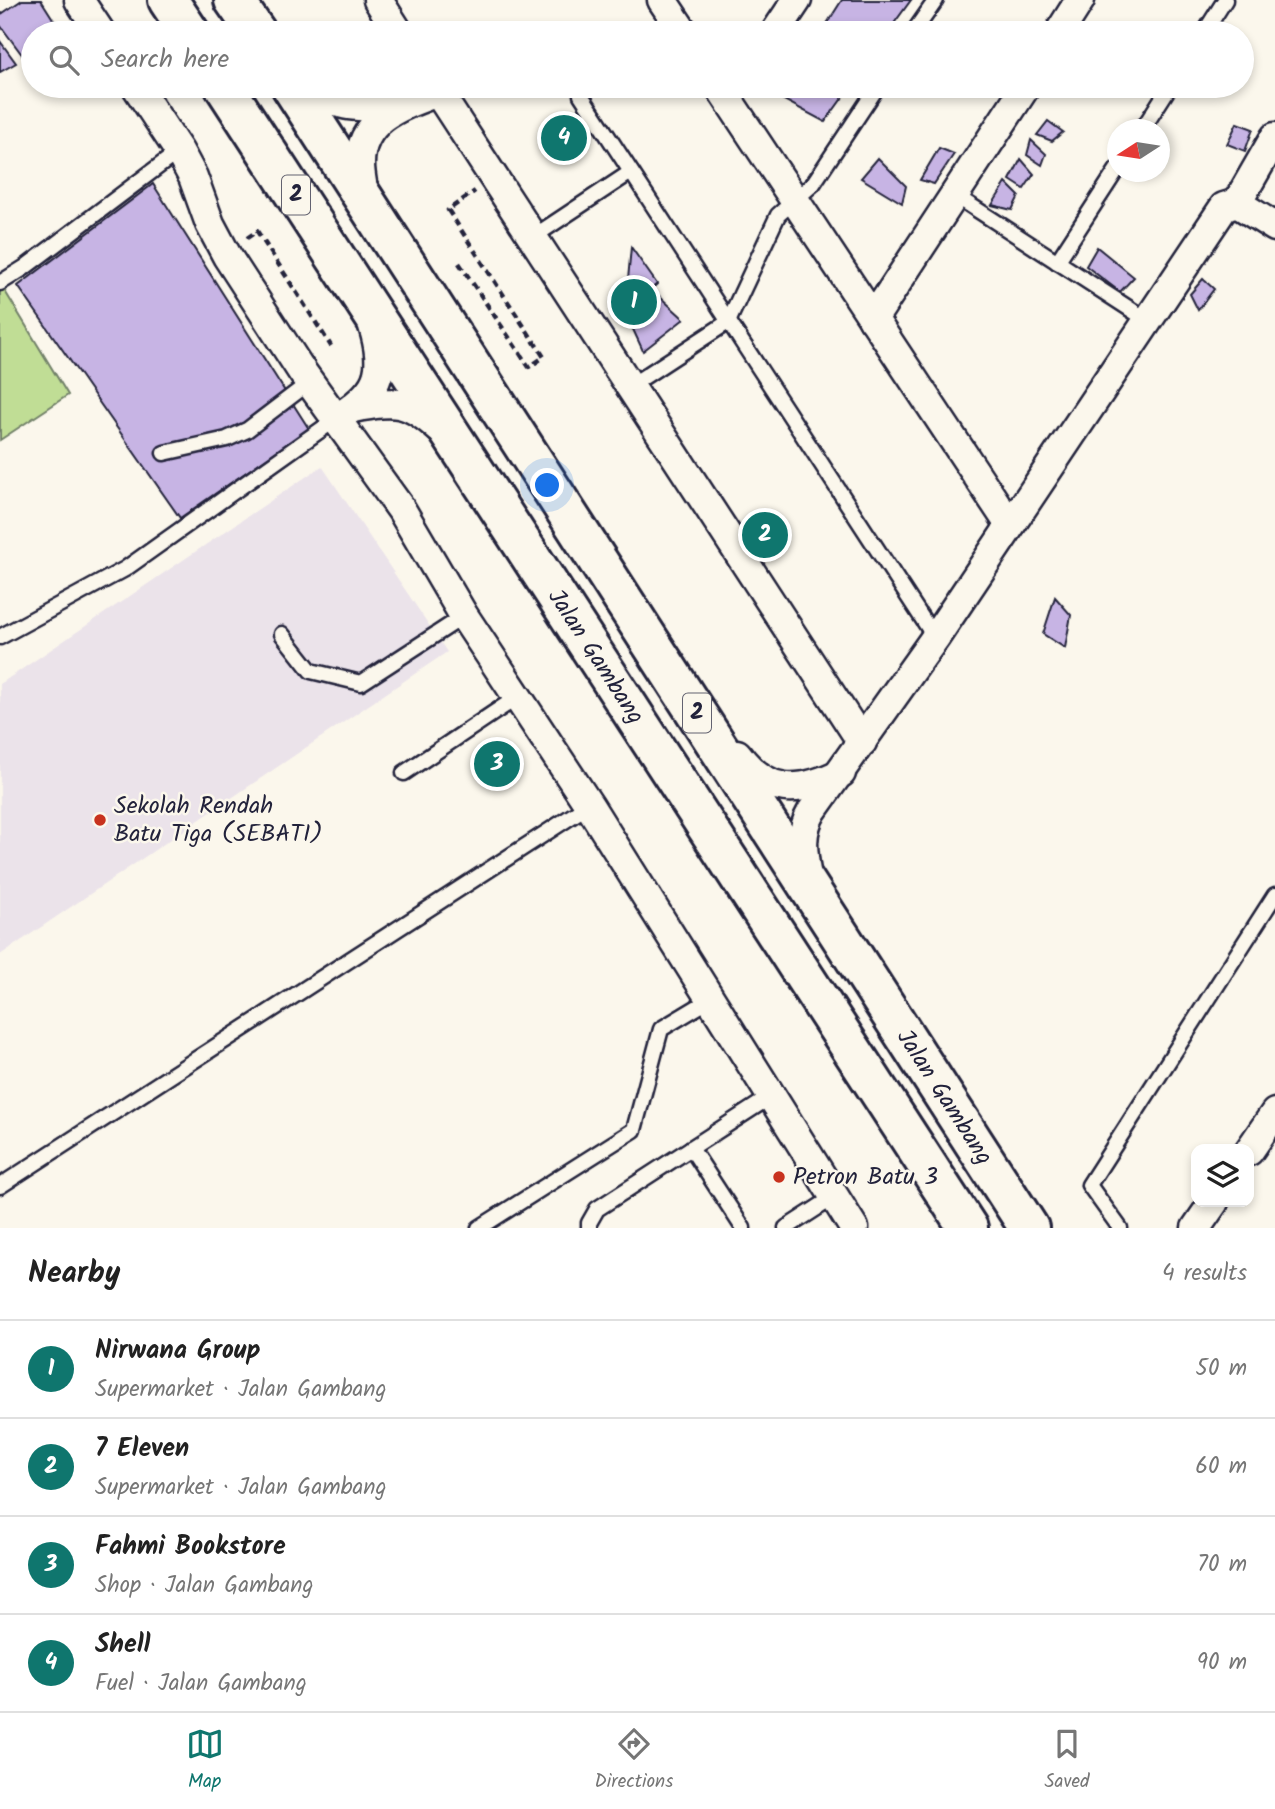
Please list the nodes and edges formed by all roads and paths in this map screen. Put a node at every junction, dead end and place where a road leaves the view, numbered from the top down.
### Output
1 (79, 0) edge
2 (168, 0) edge
3 (234, 0) edge
4 (378, 0) edge
5 (662, 0) edge
6 (797, 0) edge
7 (936, 0) edge
8 (1080, 0) edge
9 (1225, 0) edge
10 (93, 21) edge
11 (182, 21) edge
12 (249, 21) edge
13 (391, 21) edge
14 (676, 21) edge
15 (783, 21) edge
16 (921, 21) edge
17 (1067, 21) edge
18 (1212, 21) edge
19 (144, 98) edge
20 (232, 98) edge
21 (299, 98) edge
22 (321, 98) edge
23 (416, 98) edge
24 (442, 98) edge
25 (583, 98) edge
26 (733, 98) edge
27 (870, 98) edge
28 (1018, 98) edge
29 (1162, 98) edge
30 (397, 107) junction
31 (1149, 119) edge
32 (1275, 137) edge
33 (179, 151) junction
34 (631, 172) junction
35 (494, 178) junction
36 (1109, 182) edge
37 (956, 195) junction
38 (365, 199) junction
39 (794, 199) junction
40 (1237, 203) junction
41 (1275, 227) edge
42 (533, 237) junction
43 (246, 240) dead end
44 (1057, 262) junction
45 (459, 263) dead end
46 (0, 283) edge
47 (367, 304) junction
48 (873, 319) junction
49 (1147, 320) junction
50 (728, 321) junction
51 (331, 346) dead end
52 (310, 382) junction
53 (630, 386) junction
54 (345, 414) junction
55 (460, 446) junction
56 (164, 453) dead end
57 (1010, 525) junction
58 (464, 617) junction
59 (637, 619) junction
60 (282, 634) dead end
61 (0, 637) edge
62 (935, 638) junction
63 (519, 696) junction
64 (862, 742) junction
65 (404, 773) dead end
66 (841, 773) junction
67 (589, 805) junction
68 (808, 887) junction
69 (1275, 895) edge
70 (711, 999) junction
71 (770, 1097) junction
72 (1275, 1112) edge
73 (1254, 1144) edge
74 (691, 1148) junction
75 (0, 1186) edge
76 (834, 1197) junction
77 (1211, 1207) edge
78 (479, 1228) edge
79 (589, 1228) edge
80 (743, 1228) edge
81 (786, 1228) edge
82 (854, 1228) edge
83 (968, 1228) edge
84 (1029, 1228) edge
85 (1120, 1228) edge
86 (1196, 1228) edge

1 - 10 street
2 - 11 highway
3 - 12 highway
4 - 13 street
5 - 14 street
6 - 15 street
7 - 16 lane
8 - 17 street
9 - 18 lane
19 - 33 street
20 - 47 highway, Jalan Gambang / 2
21 - 38 highway, Jalan Gambang / 2
22 - 30 street
23 - 30 street
24 - 35 street
25 - 34 lane
26 - 39 street
27 - 39 lane
28 - 37 street
29 - 31 lane
30 - 38 street
32 - 40 street
33 - 46 lane
33 - 52 street
34 - 42 lane
34 - 50 lane
35 - 42 street
35 - 45 path
36 - 44 lane
37 - 44 lane
37 - 48 street
38 - 59 highway, Jalan Gambang / 2
39 - 48 street
39 - 50 lane
40 - 41 street
40 - 49 street
42 - 53 street
43 - 51 path
44 - 49 lane
47 - 54 street
47 - 55 highway, Jalan Gambang / 2
48 - 57 street
49 - 57 street
50 - 53 lane
50 - 62 lane
52 - 54 street
52 - 56 lane
53 - 64 street
54 - 55 street
54 - 58 street
54 - 61 lane
55 - 83 highway, Jalan Gambang / 2
57 - 62 street
58 - 60 lane
58 - 63 street
59 - 66 street
59 - 68 highway, Jalan Gambang / 2
62 - 64 street
63 - 65 lane
63 - 67 street
64 - 66 street
66 - 68 street
67 - 70 street
67 - 75 lane
68 - 84 highway, Jalan Gambang / 2
69 - 85 lane
70 - 71 street
70 - 78 lane
71 - 74 lane
71 - 76 street
72 - 73 street
74 - 79 lane
74 - 80 lane
76 - 81 lane
76 - 82 street
77 - 86 street

